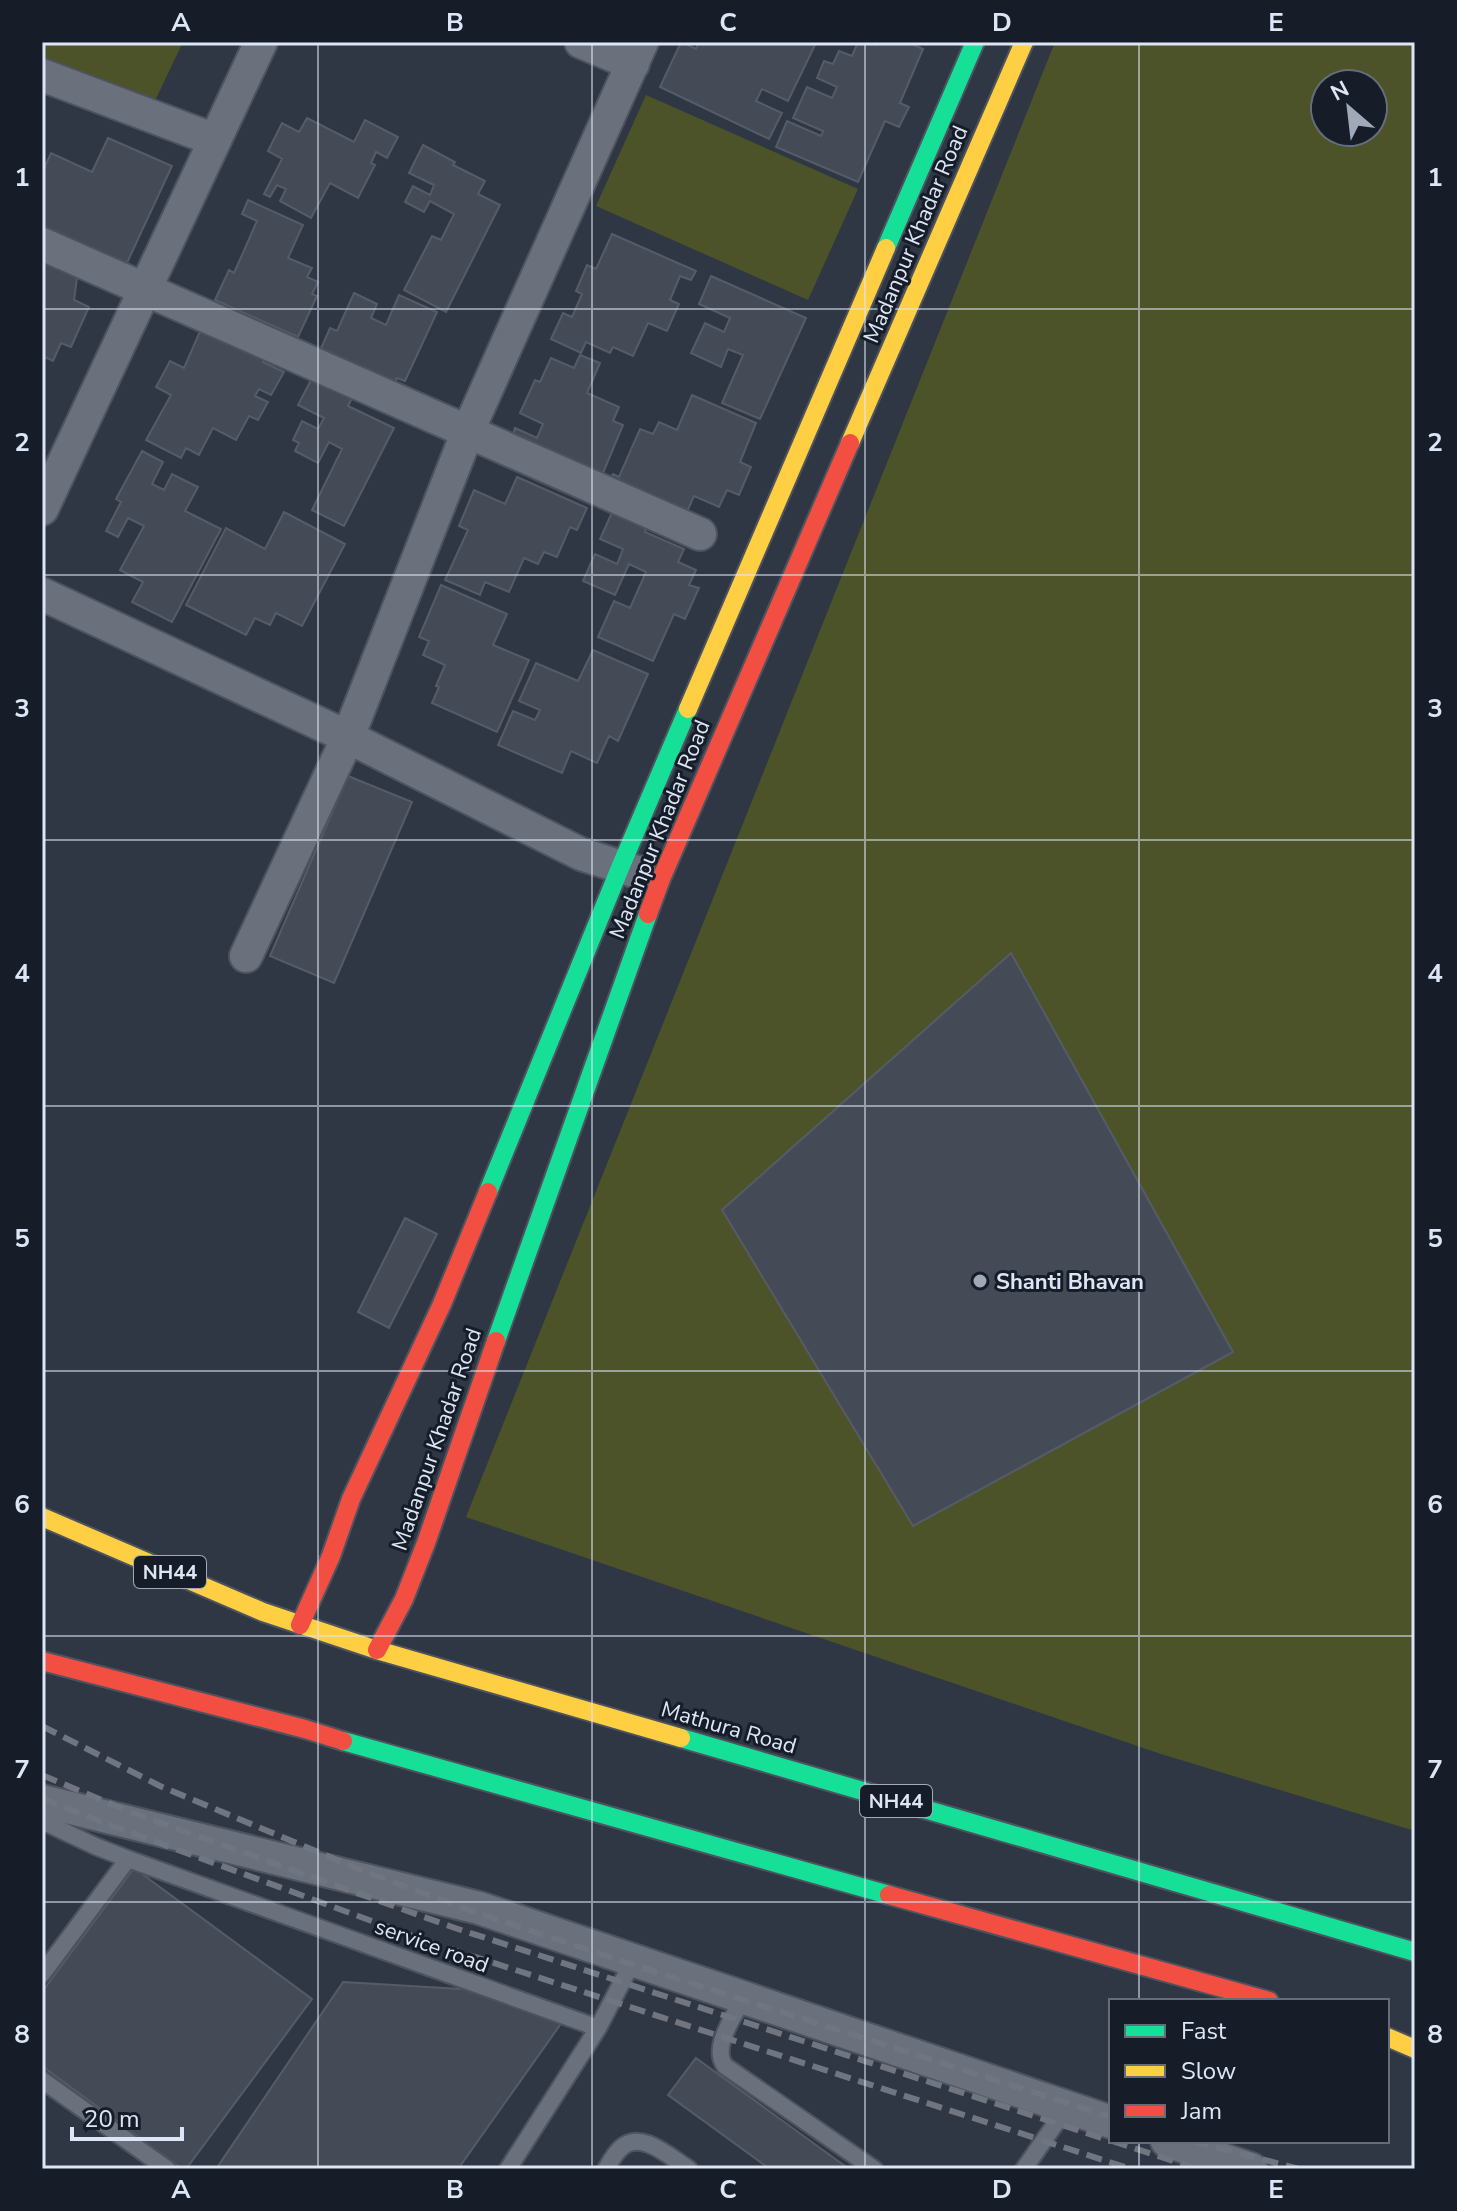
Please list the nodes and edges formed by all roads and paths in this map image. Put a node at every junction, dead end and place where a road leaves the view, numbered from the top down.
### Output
1 (261, 42) edge
2 (581, 42) edge
3 (975, 42) edge
4 (1024, 42) edge
5 (638, 53) edge
6 (42, 75) edge
7 (215, 140) junction
8 (42, 244) edge
9 (145, 289) junction
10 (468, 431) junction
11 (42, 509) edge
12 (700, 534) dead end
13 (42, 594) edge
14 (348, 737) junction
15 (620, 868) junction
16 (661, 879) junction
17 (246, 956) dead end
18 (42, 1517) edge
19 (300, 1625) junction
20 (377, 1650) junction
21 (42, 1661) edge
22 (43, 1808) edge
23 (128, 1859) junction
24 (1415, 1952) edge
25 (633, 1961) junction
26 (42, 1974) edge
27 (743, 1998) junction
28 (1262, 1999) edge
29 (598, 2028) junction
30 (1389, 2038) edge
31 (1415, 2049) edge
32 (42, 2080) edge
33 (1067, 2107) junction
34 (1109, 2121) edge
35 (1173, 2143) edge
36 (167, 2169) edge
37 (508, 2169) edge
38 (606, 2169) edge
39 (689, 2169) edge
40 (874, 2169) edge
41 (1024, 2169) edge
42 (1251, 2169) edge

1 - 7 street
2 - 5 street
3 - 15 main road, Madanpur Khadar Road
4 - 16 main road, Madanpur Khadar Road
5 - 10 street
6 - 7 street
7 - 9 street
8 - 9 street
9 - 10 street
9 - 11 street
10 - 12 street
10 - 14 street
13 - 14 street
14 - 15 street
14 - 17 street
15 - 16 street
15 - 19 main road, Madanpur Khadar Road
16 - 20 main road, Madanpur Khadar Road
18 - 19 main road, Mathura Road / NH44
19 - 20 main road, Mathura Road / NH44
20 - 24 main road, Mathura Road / NH44
21 - 28 main road
22 - 23 lane, service road
22 - 25 street
23 - 26 lane
23 - 29 lane, service road
25 - 27 street
25 - 29 lane
27 - 33 street
27 - 40 lane
29 - 37 lane
30 - 31 main road
32 - 36 lane
33 - 34 street
33 - 41 lane
35 - 42 street
38 - 39 lane

